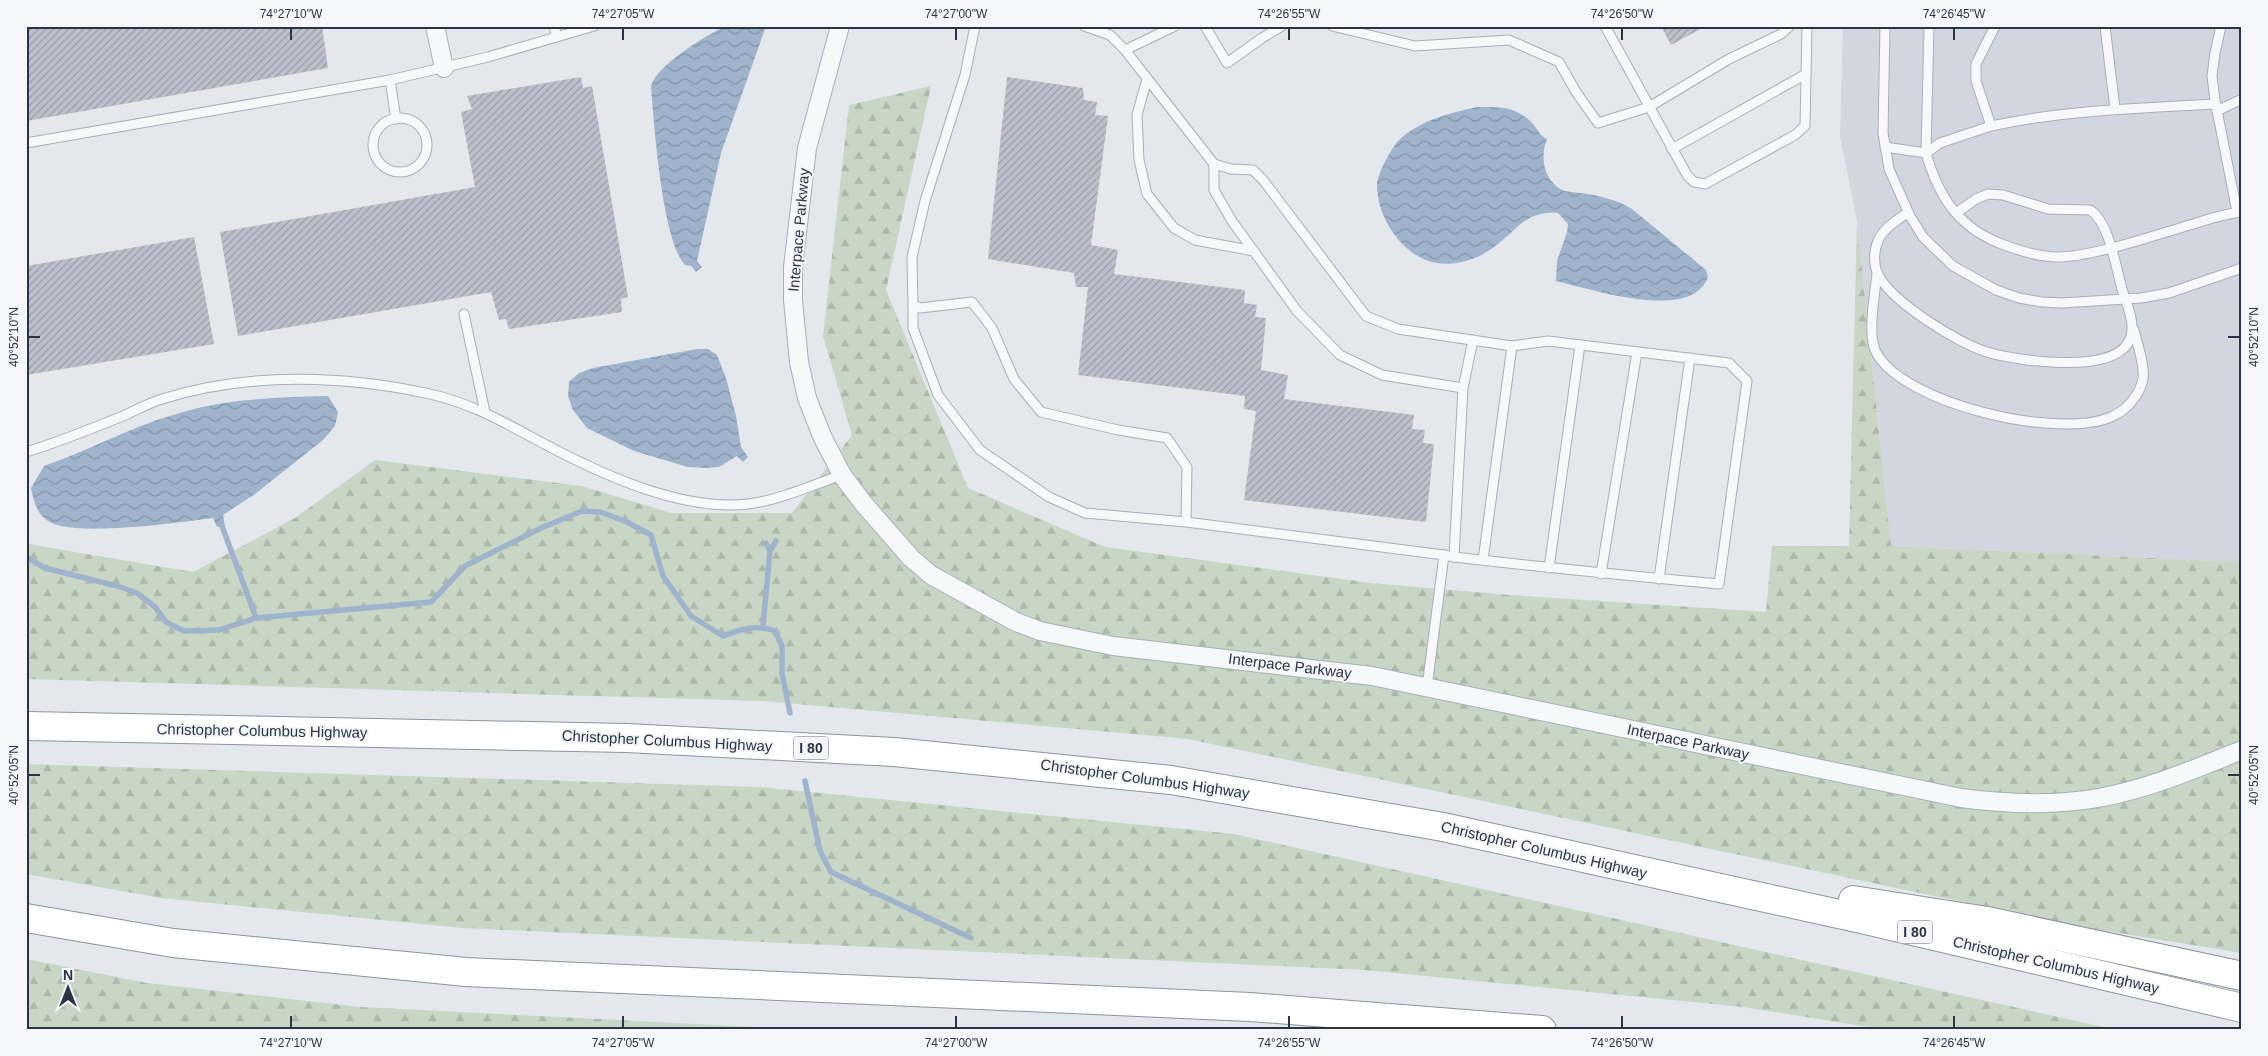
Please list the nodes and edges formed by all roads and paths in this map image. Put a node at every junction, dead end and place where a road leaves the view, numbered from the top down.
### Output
1 (435, 26) edge
2 (554, 26) edge
3 (594, 26) edge
4 (840, 26) edge
5 (975, 26) edge
6 (1084, 26) edge
7 (1175, 26) edge
8 (1205, 26) edge
9 (1282, 26) edge
10 (1332, 26) edge
11 (1605, 26) edge
12 (1790, 26) edge
13 (1806, 26) edge
14 (1885, 26) edge
15 (1929, 26) edge
16 (1995, 26) edge
17 (2105, 26) edge
18 (2221, 26) edge
19 (557, 37) junction
20 (1125, 50) junction
21 (444, 68) junction
22 (1806, 74) junction
23 (1147, 78) junction
24 (390, 80) junction
25 (2242, 99) edge
26 (1649, 107) junction
27 (2115, 108) junction
28 (2216, 108) junction
29 (396, 119) junction
30 (1991, 126) junction
31 (26, 143) edge
32 (1884, 147) junction
33 (1672, 149) junction
34 (1926, 153) junction
35 (1214, 164) junction
36 (1908, 212) junction
37 (2239, 212) edge
38 (1956, 213) junction
39 (2110, 247) junction
40 (1254, 251) junction
41 (2242, 268) edge
42 (1877, 273) junction
43 (2125, 299) junction
44 (913, 306) junction
45 (464, 314) dead end
46 (2133, 328) junction
47 (1473, 340) junction
48 (1580, 345) junction
49 (1512, 346) junction
50 (1637, 352) junction
51 (1690, 358) junction
52 (1463, 388) junction
53 (485, 412) junction
54 (26, 452) edge
55 (842, 475) junction
56 (1186, 522) junction
57 (1444, 555) junction
58 (1454, 557) junction
59 (1484, 560) junction
60 (1549, 568) junction
61 (1601, 574) junction
62 (1659, 579) junction
63 (1427, 687) junction
64 (26, 726) edge
65 (2242, 750) edge
66 (1586, 860) junction
67 (26, 918) edge
68 (2242, 976) edge
69 (2242, 1008) edge
70 (1542, 1030) edge

1 - 21 street
2 - 19 lane
3 - 19 lane
4 - 55 street, Interpace Parkway
5 - 44 lane
6 - 20 lane
7 - 20 lane
8 - 9 lane
10 - 26 lane
11 - 26 lane
12 - 26 lane
13 - 22 lane
14 - 32 lane
15 - 34 lane
16 - 30 lane
17 - 27 lane
18 - 28 lane
19 - 21 lane
20 - 23 lane
21 - 24 lane
22 - 33 lane
22 - 33 lane
23 - 35 lane
23 - 40 lane
24 - 29 lane
24 - 31 lane
25 - 28 lane
26 - 33 lane
27 - 28 lane
27 - 30 lane
28 - 37 lane
29 - 29 lane
30 - 34 lane
32 - 34 lane
32 - 36 lane
34 - 38 lane
35 - 40 lane
35 - 47 lane
36 - 42 lane
36 - 43 lane
37 - 39 lane
38 - 39 lane
38 - 39 lane
39 - 43 lane
40 - 52 lane
41 - 43 lane
42 - 46 lane
42 - 46 lane
43 - 46 lane
44 - 56 lane
44 - 56 lane
45 - 53 lane
47 - 49 lane
47 - 52 lane
48 - 49 lane
48 - 50 lane
48 - 60 lane
49 - 59 lane
50 - 51 lane
50 - 61 lane
51 - 62 lane
51 - 62 lane
52 - 58 lane
53 - 54 lane
53 - 55 lane
55 - 63 street, Interpace Parkway
56 - 57 lane
57 - 58 lane
57 - 63 lane
58 - 59 lane
59 - 60 lane
60 - 61 lane
61 - 62 lane
63 - 65 street, Interpace Parkway
64 - 66 highway, Christopher Columbus Highway / I 80
66 - 68 highway
66 - 69 highway, Christopher Columbus Highway / I 80
67 - 70 highway

